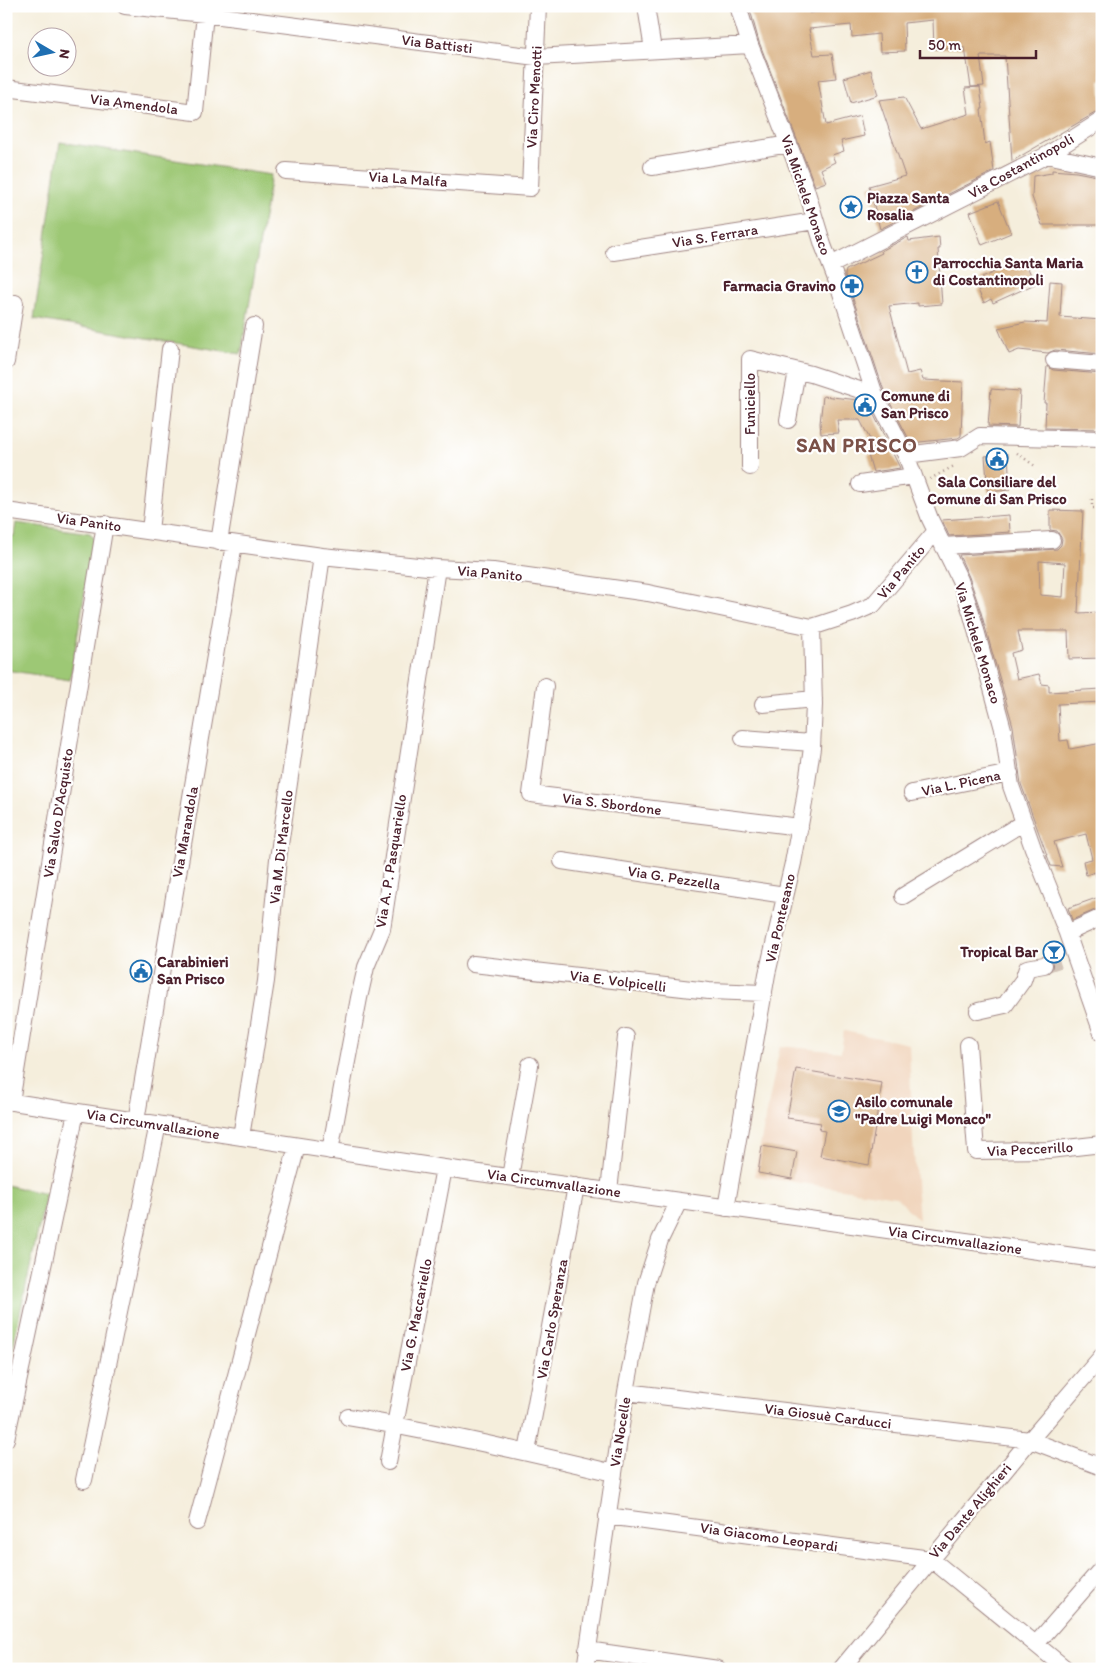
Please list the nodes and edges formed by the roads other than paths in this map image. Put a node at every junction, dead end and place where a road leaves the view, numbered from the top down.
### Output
1 (125, 6) edge
2 (538, 6) edge
3 (646, 6) edge
4 (738, 6) edge
5 (205, 14) junction
6 (750, 44) junction
7 (653, 50) junction
8 (536, 57) junction
9 (6, 88) edge
10 (1102, 120) edge
11 (789, 144) junction
12 (1047, 155) junction
13 (652, 167) dead end
14 (1102, 167) edge
15 (286, 171) dead end
16 (530, 188) joint
17 (815, 221) junction
18 (614, 252) dead end
19 (831, 265) junction
20 (15, 303) dead end
21 (254, 326) dead end
22 (170, 349) dead end
23 (1054, 360) dead end
24 (6, 362) edge
25 (1102, 364) edge
26 (797, 371) junction
27 (875, 396) junction
28 (788, 420) dead end
29 (1102, 439) edge
30 (906, 456) junction
31 (750, 467) dead end
32 (914, 476) junction
33 (860, 484) dead end
34 (6, 511) edge
35 (105, 524) junction
36 (150, 531) junction
37 (939, 538) junction
38 (1052, 540) dead end
39 (226, 543) junction
40 (322, 556) junction
41 (437, 568) junction
42 (812, 627) junction
43 (545, 686) dead end
44 (814, 699) junction
45 (763, 704) dead end
46 (743, 738) dead end
47 (812, 742) junction
48 (1010, 773) junction
49 (912, 793) dead end
50 (1024, 822) junction
51 (800, 827) junction
52 (562, 861) dead end
53 (785, 895) junction
54 (903, 896) dead end
55 (1102, 918) edge
56 (1067, 933) junction
57 (473, 964) dead end
58 (1044, 966) tunnel mouth
59 (764, 994) junction
60 (978, 1012) dead end
61 (1102, 1033) edge
62 (626, 1037) dead end
63 (968, 1045) dead end
64 (530, 1065) dead end
65 (8, 1102) edge
66 (76, 1112) junction
67 (136, 1121) junction
68 (158, 1124) junction
69 (241, 1137) junction
70 (1102, 1144) edge
71 (297, 1146) junction
72 (330, 1151) junction
73 (444, 1168) junction
74 (510, 1177) junction
75 (576, 1186) junction
76 (609, 1191) junction
77 (678, 1201) junction
78 (726, 1208) junction
79 (1102, 1260) edge
80 (1102, 1356) edge
81 (626, 1392) junction
82 (348, 1418) dead end
83 (395, 1425) junction
84 (6, 1439) edge
85 (1030, 1440) junction
86 (527, 1452) junction
87 (388, 1462) dead end
88 (1102, 1467) edge
89 (614, 1473) junction
90 (84, 1480) dead end
91 (608, 1516) junction
92 (197, 1522) dead end
93 (930, 1559) junction
94 (1102, 1568) edge
95 (1036, 1644) junction
96 (588, 1650) junction
97 (586, 1669) edge
98 (718, 1669) edge
99 (841, 1669) edge
100 (1066, 1669) edge

1 - 5 street, Via Battisti
2 - 8 street, Via Ciro Menotti
3 - 7 street
4 - 6 street, Via Michele Monaco
5 - 8 street, Via Battisti
5 - 9 street, Via Amendola
6 - 7 street, Via Battisti
6 - 11 street, Via Michele Monaco
7 - 8 street, Via Battisti
8 - 16 street, Via Ciro Menotti
10 - 12 street, Via Costantinopoli
11 - 13 street
11 - 17 street, Via Michele Monaco
12 - 14 street
12 - 19 street, Via Costantinopoli
15 - 16 street, Via La Malfa
17 - 18 street, Via S. Ferrara
17 - 19 street, Via Michele Monaco
19 - 27 street, Via Michele Monaco
20 - 24 street
21 - 39 street, Via Marandola
22 - 36 street
23 - 25 street
26 - 27 street, Funiciello
26 - 28 street
26 - 31 street, Funiciello
27 - 30 street, Via Michele Monaco
29 - 30 street
30 - 32 street, Via Michele Monaco
32 - 33 street
32 - 37 street, Via Michele Monaco
34 - 35 street, Via Panito
35 - 36 street, Via Panito
35 - 65 street, Via Salvo D'Acquisto
36 - 39 street, Via Panito
37 - 38 street
37 - 42 street, Via Panito
37 - 48 street, Via Michele Monaco
39 - 40 street, Via Panito
39 - 67 street, Via Marandola
40 - 41 street, Via Panito
40 - 69 street, Via M. Di Marcello
41 - 42 street, Via Panito
41 - 72 street, Via A. P. Pasquariello
42 - 44 street, Via Pontesano
43 - 51 street, Via S. Sbordone
44 - 45 street
44 - 47 street, Via Pontesano
46 - 47 street
47 - 51 street, Via Pontesano
48 - 49 street, Via L. Picena
48 - 50 street, Via Michele Monaco
50 - 54 street
50 - 56 street, Via Michele Monaco
51 - 53 street, Via Pontesano
52 - 53 street, Via G. Pezzella
53 - 59 street, Via Pontesano
55 - 56 street
56 - 61 street, Via Michele Monaco
57 - 59 street, Via E. Volpicelli
58 - 60 street
59 - 78 street, Via Pontesano
62 - 76 street
63 - 70 street, Via Peccerillo
64 - 74 street
65 - 66 street, Via Circumvallazione
66 - 67 street, Via Circumvallazione
66 - 84 street
67 - 68 street, Via Circumvallazione
68 - 69 street, Via Circumvallazione
68 - 90 street
69 - 71 street, Via Circumvallazione
71 - 72 street, Via Circumvallazione
71 - 92 street
72 - 73 street, Via Circumvallazione
73 - 74 street, Via Circumvallazione
73 - 83 street, Via G. Maccariello
74 - 75 street, Via Circumvallazione
75 - 76 street, Via Circumvallazione
75 - 86 street, Via Carlo Speranza
76 - 77 street, Via Circumvallazione
77 - 78 street, Via Circumvallazione
77 - 81 street, Via Nocelle
78 - 79 street, Via Circumvallazione
80 - 85 street, Via Dante Alighieri
81 - 85 street, Via Giosuè Carducci
81 - 89 street, Via Nocelle
82 - 83 street
83 - 86 street
83 - 87 street, Via G. Maccariello
85 - 88 street, Via Giosuè Carducci
85 - 93 street, Via Dante Alighieri
86 - 89 street
89 - 91 street, Via Nocelle
91 - 93 street, Via Giacomo Leopardi
91 - 96 street, Via Nocelle
93 - 95 street
93 - 99 street, Via Dante Alighieri
94 - 95 street
95 - 100 street
96 - 97 street, Via Nocelle
96 - 98 street

